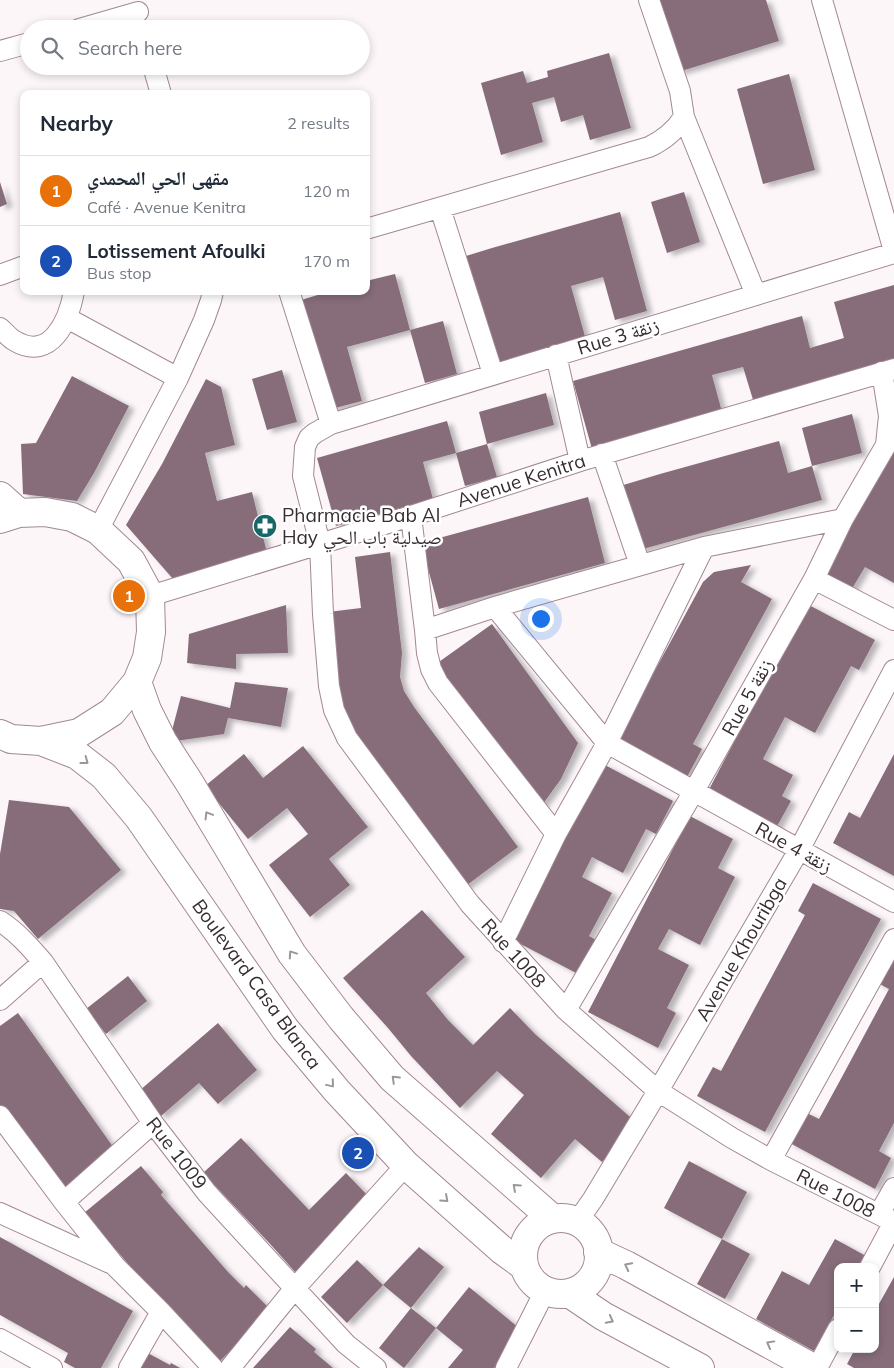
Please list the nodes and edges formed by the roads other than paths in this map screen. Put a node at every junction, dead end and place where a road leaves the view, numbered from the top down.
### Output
1 (650, 0) edge
2 (822, 0) edge
3 (138, 14) edge
4 (114, 20) edge
5 (20, 45) edge
6 (0, 51) edge
7 (155, 75) edge
8 (160, 90) edge
9 (684, 117) junction
10 (440, 208) junction
11 (370, 229) edge
12 (894, 252) edge
13 (20, 268) edge
14 (0, 275) edge
15 (73, 295) edge
16 (212, 295) edge
17 (291, 295) edge
18 (756, 295) junction
19 (67, 318) junction
20 (0, 328) edge
21 (556, 355) junction
22 (888, 370) edge
23 (493, 374) junction
24 (178, 378) junction
25 (337, 422) junction
26 (602, 454) junction
27 (580, 461) junction
28 (6, 509) edge
29 (411, 516) junction
30 (843, 519) junction
31 (98, 530) junction
32 (320, 544) junction
33 (704, 547) junction
34 (640, 566) junction
35 (814, 579) junction
36 (150, 596) junction
37 (495, 607) junction
38 (894, 620) edge
39 (425, 630) junction
40 (894, 670) edge
41 (137, 682) junction
42 (0, 734) edge
43 (41, 741) junction
44 (607, 743) junction
45 (694, 791) junction
46 (556, 834) junction
47 (799, 850) junction
48 (894, 902) edge
49 (0, 921) edge
50 (894, 939) edge
51 (503, 942) junction
52 (43, 962) junction
53 (0, 1000) edge
54 (566, 1010) junction
55 (658, 1091) junction
56 (0, 1116) edge
57 (153, 1123) junction
58 (771, 1160) junction
59 (406, 1165) junction
60 (894, 1188) edge
61 (64, 1202) junction
62 (0, 1213) edge
63 (887, 1218) edge
64 (565, 1221) junction
65 (598, 1252) junction
66 (871, 1263) edge
67 (114, 1266) junction
68 (524, 1266) junction
69 (295, 1288) junction
70 (557, 1292) junction
71 (161, 1312) junction
72 (834, 1336) edge
73 (0, 1339) edge
74 (52, 1368) edge
75 (129, 1368) edge
76 (213, 1368) edge
77 (230, 1368) edge
78 (376, 1368) edge
79 (506, 1368) edge
80 (700, 1368) edge
81 (813, 1368) edge
82 (817, 1368) edge

1 - 9 street
2 - 12 street
3 - 4 street
5 - 6 street
7 - 8 street
9 - 10 street
9 - 18 street
10 - 11 street
10 - 23 street
12 - 18 street, Rue 3 زنقة
13 - 14 street
15 - 19 street
16 - 24 street
17 - 25 street
18 - 21 street, Rue 3 زنقة
19 - 20 street
19 - 24 street
21 - 23 street, Rue 3 زنقة
21 - 27 street
22 - 26 street, Avenue Kenitra
22 - 30 street, Rue 5 زنقة
23 - 25 street, Rue 3 زنقة
24 - 31 street
25 - 32 street, Rue 1008
26 - 27 street, Avenue Kenitra
26 - 34 street
27 - 29 street, Avenue Kenitra
28 - 31 main road
29 - 32 street, Avenue Kenitra
29 - 39 street
30 - 33 street
30 - 35 street, Rue 5 زنقة
31 - 36 main road
32 - 36 street, Avenue Kenitra
32 - 51 street, Rue 1008
33 - 34 street
33 - 44 street
34 - 37 street
35 - 38 street
35 - 45 street, Rue 5 زنقة
36 - 41 main road
37 - 39 street
37 - 44 street
39 - 46 street
40 - 47 street, Avenue Khouribga
41 - 43 main road
64 -> 41 main road
42 - 43 main road
43 -> 59 main road, Boulevard Casa Blanca
44 - 45 street, Rue 4 زنقة
44 - 46 street
45 - 47 street, Rue 4 زنقة
45 - 54 street, Rue 5 زنقة
46 - 51 street
47 - 48 street, Rue 4 زنقة
47 - 55 street, Avenue Khouribga
49 - 52 street, Rue 1009
50 - 58 street
51 - 54 street, Rue 1008
52 - 53 street
52 - 57 street, Rue 1009
54 - 55 street, Rue 1008
55 - 58 street, Rue 1008
55 - 64 street, Avenue Khouribga
56 - 61 street
57 - 61 street
57 - 69 street, Rue 1009
58 - 63 street, Rue 1008
59 -> 68 main road, Boulevard Casa Blanca
59 - 69 street
60 - 63 street
61 - 67 street
62 - 67 street
63 - 66 street
64 - 65 main road
64 - 68 main road
65 - 70 main road
81 -> 65 main road
67 - 71 street
68 - 70 main road
69 - 77 street
69 - 78 street, Rue 1009
70 - 79 street
70 -> 80 main road
71 - 75 street
71 - 76 street
72 - 82 street
73 - 74 street

